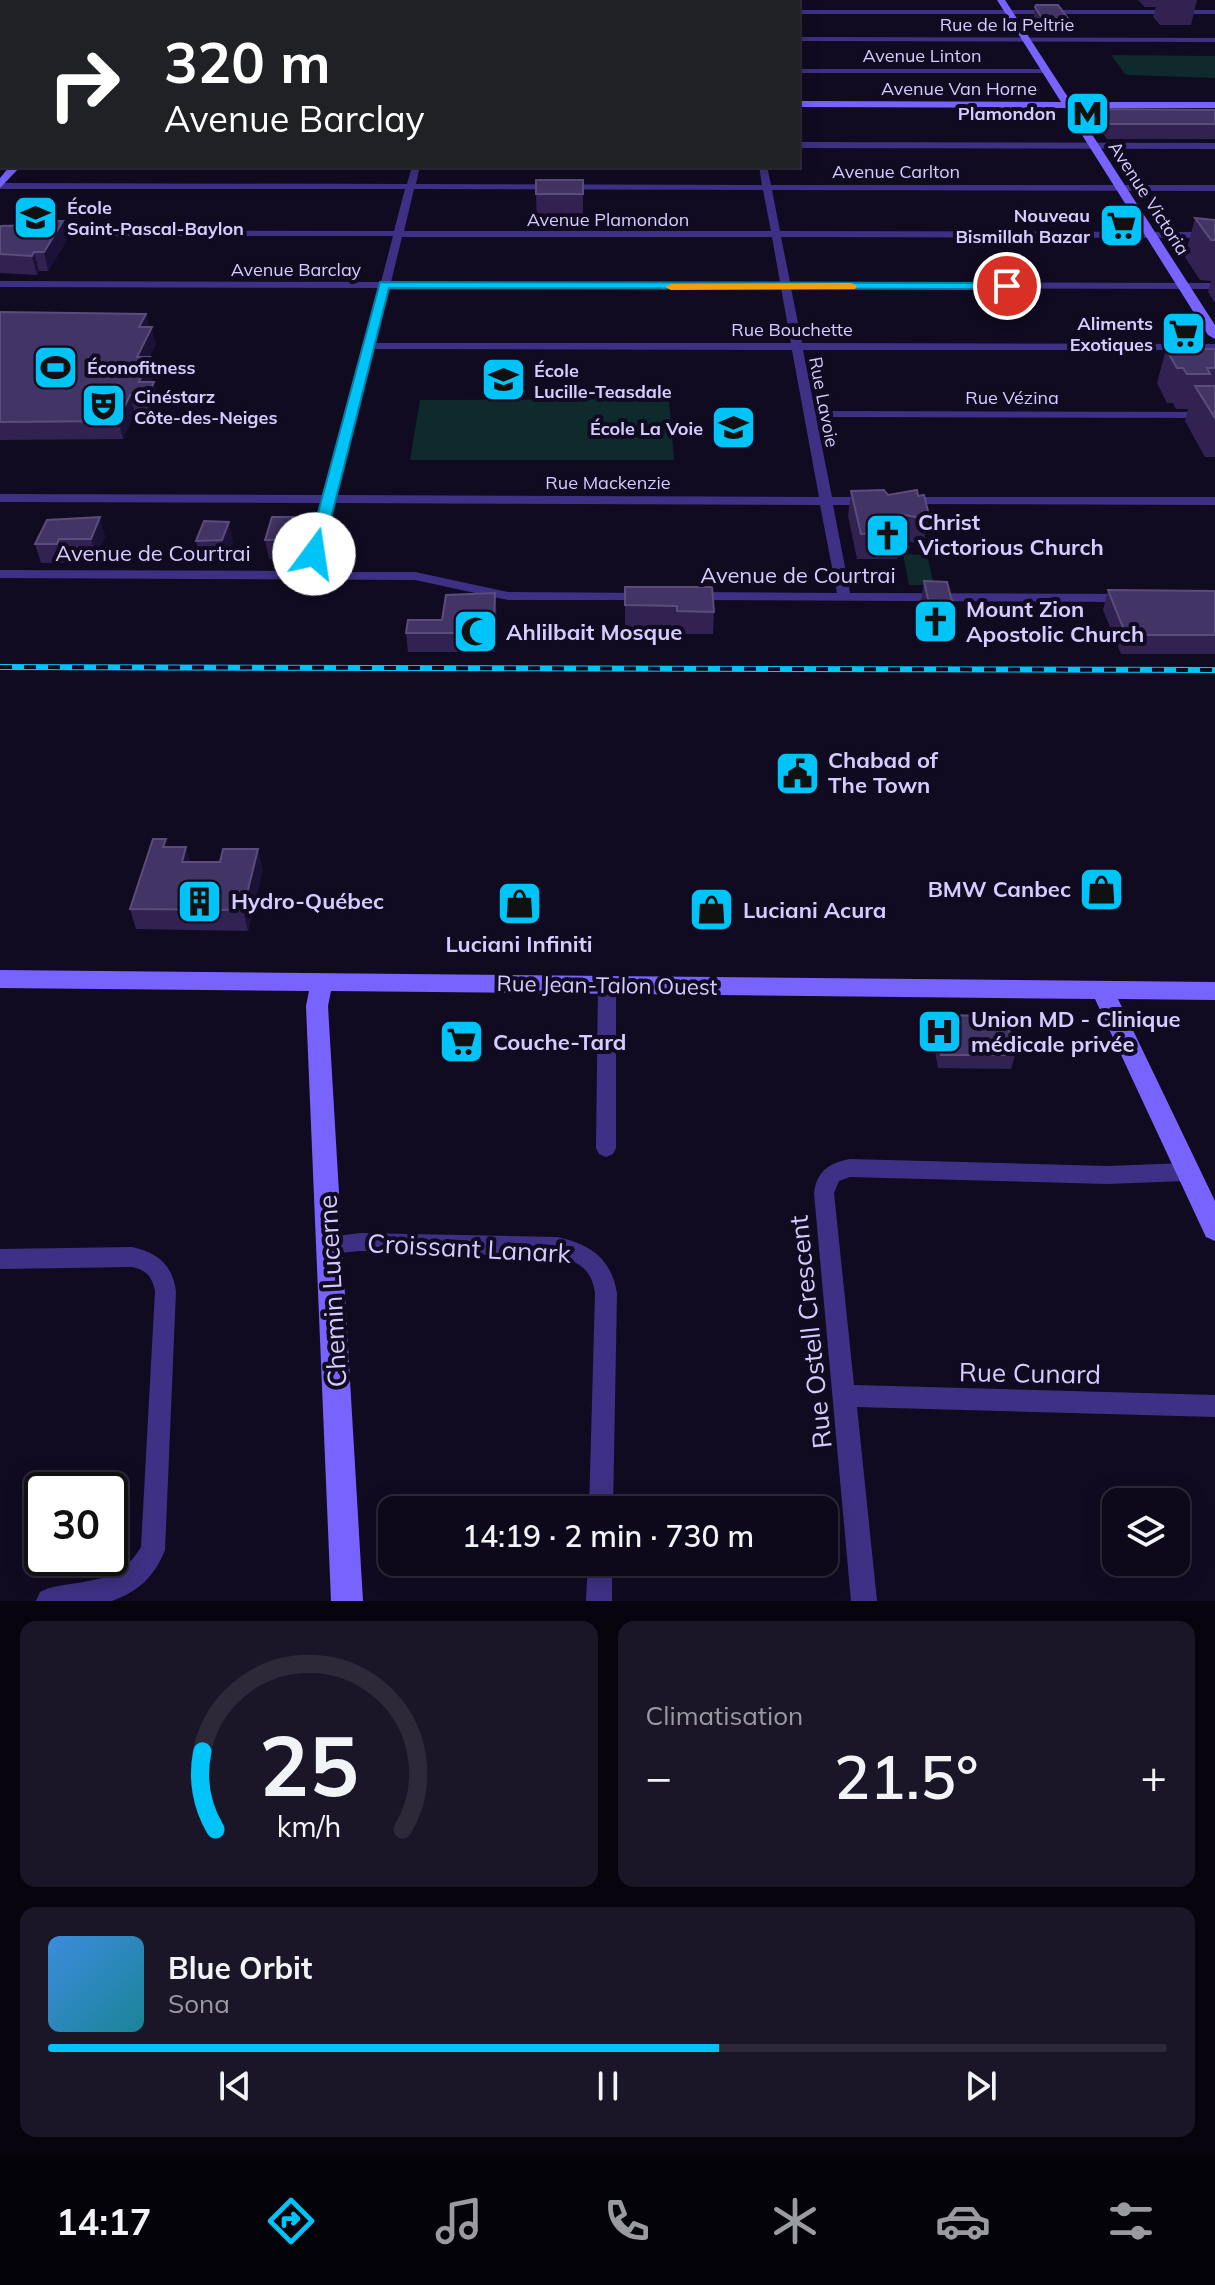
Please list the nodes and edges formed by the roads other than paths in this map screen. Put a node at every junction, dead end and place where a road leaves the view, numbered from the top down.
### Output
1 (1001, 0) edge
2 (800, 12) edge
3 (1008, 12) junction
4 (1215, 12) edge
5 (800, 39) edge
6 (1026, 40) junction
7 (1215, 40) edge
8 (800, 70) edge
9 (1045, 70) junction
10 (800, 104) edge
11 (1068, 104) junction
12 (1215, 105) edge
13 (800, 145) edge
14 (1094, 145) junction
15 (1215, 146) edge
16 (14, 168) edge
17 (416, 168) edge
18 (763, 168) edge
19 (0, 186) edge
20 (411, 186) junction
21 (766, 187) junction
22 (1120, 187) junction
23 (1215, 188) edge
24 (0, 233) edge
25 (398, 234) junction
26 (775, 235) junction
27 (1151, 235) junction
28 (1215, 235) edge
29 (0, 284) edge
30 (384, 285) junction
31 (785, 286) junction
32 (1184, 286) junction
33 (1215, 286) edge
34 (1215, 335) edge
35 (368, 346) junction
36 (796, 347) junction
37 (1215, 347) edge
38 (808, 414) junction
39 (1215, 415) edge
40 (0, 498) edge
41 (327, 500) junction
42 (1215, 501) edge
43 (824, 502) junction
44 (0, 574) edge
45 (309, 575) junction
46 (666, 596) edge
47 (682, 596) edge
48 (844, 596) junction
49 (1138, 598) edge
50 (0, 979) edge
51 (322, 982) junction
52 (607, 985) junction
53 (1102, 989) junction
54 (1215, 991) edge
55 (606, 1148) dead end
56 (1186, 1172) junction
57 (1215, 1229) edge
58 (329, 1245) junction
59 (0, 1259) edge
60 (845, 1396) junction
61 (1215, 1406) edge
62 (601, 1496) edge
63 (600, 1576) edge
64 (49, 1601) edge
65 (347, 1601) edge
66 (599, 1601) edge
67 (864, 1601) edge

1 - 3 main road, Avenue Victoria
2 - 3 street
3 - 4 street
3 - 6 main road, Avenue Victoria
5 - 6 street, Rue de la Peltrie
6 - 7 street, Rue de la Peltrie
6 - 9 main road, Avenue Victoria
8 - 9 street, Avenue Linton
9 - 11 main road, Avenue Victoria
10 - 11 main road, Avenue Van Horne
11 - 12 main road, Avenue Van Horne
11 - 14 main road, Avenue Victoria
13 - 14 street
14 - 15 street
14 - 22 main road, Avenue Victoria
16 - 19 main road
17 - 20 street
18 - 21 street, Rue Lavoie
19 - 20 street, Avenue Carlton
20 - 21 street, Avenue Carlton
20 - 25 street
21 - 22 street, Avenue Carlton
21 - 26 street, Rue Lavoie
22 - 23 street, Avenue Carlton
22 - 27 main road, Avenue Victoria
24 - 25 street, Avenue Plamondon
25 - 26 street, Avenue Plamondon
25 - 30 street
26 - 27 street, Avenue Plamondon
26 - 31 street, Rue Lavoie
27 - 28 street, Avenue Plamondon
27 - 32 main road, Avenue Victoria
29 - 30 street, Avenue Barclay
30 - 31 street, Avenue Barclay
30 - 35 street
31 - 32 street, Avenue Barclay
31 - 36 street, Rue Lavoie
32 - 33 street, Avenue Barclay
32 - 34 main road, Avenue Victoria
35 - 36 street, Rue Bouchette
35 - 41 street
36 - 37 street, Rue Bouchette
36 - 38 street, Rue Lavoie
38 - 39 street, Rue Vézina
38 - 43 street, Rue Lavoie
40 - 41 street, Rue Mackenzie
41 - 43 street, Rue Mackenzie
41 - 45 street
42 - 43 street, Rue Mackenzie
43 - 48 street, Rue Lavoie
44 - 45 street, Avenue de Courtrai
45 - 46 street, Avenue de Courtrai
47 - 48 street, Avenue de Courtrai
48 - 49 street, Avenue de Courtrai
50 - 51 main road, Rue Jean-Talon Ouest
51 - 52 main road, Rue Jean-Talon Ouest
51 - 58 main road, Chemin Lucerne
52 - 53 main road, Rue Jean-Talon Ouest
52 - 55 street
53 - 54 main road, Rue Jean-Talon Ouest
53 - 56 main road
56 - 57 main road
56 - 60 street, Rue Ostell Crescent
58 - 62 street, Croissant Lanark
58 - 65 main road, Chemin Lucerne
59 - 64 street
60 - 61 street, Rue Cunard
60 - 67 street, Rue Ostell Crescent
63 - 66 street

